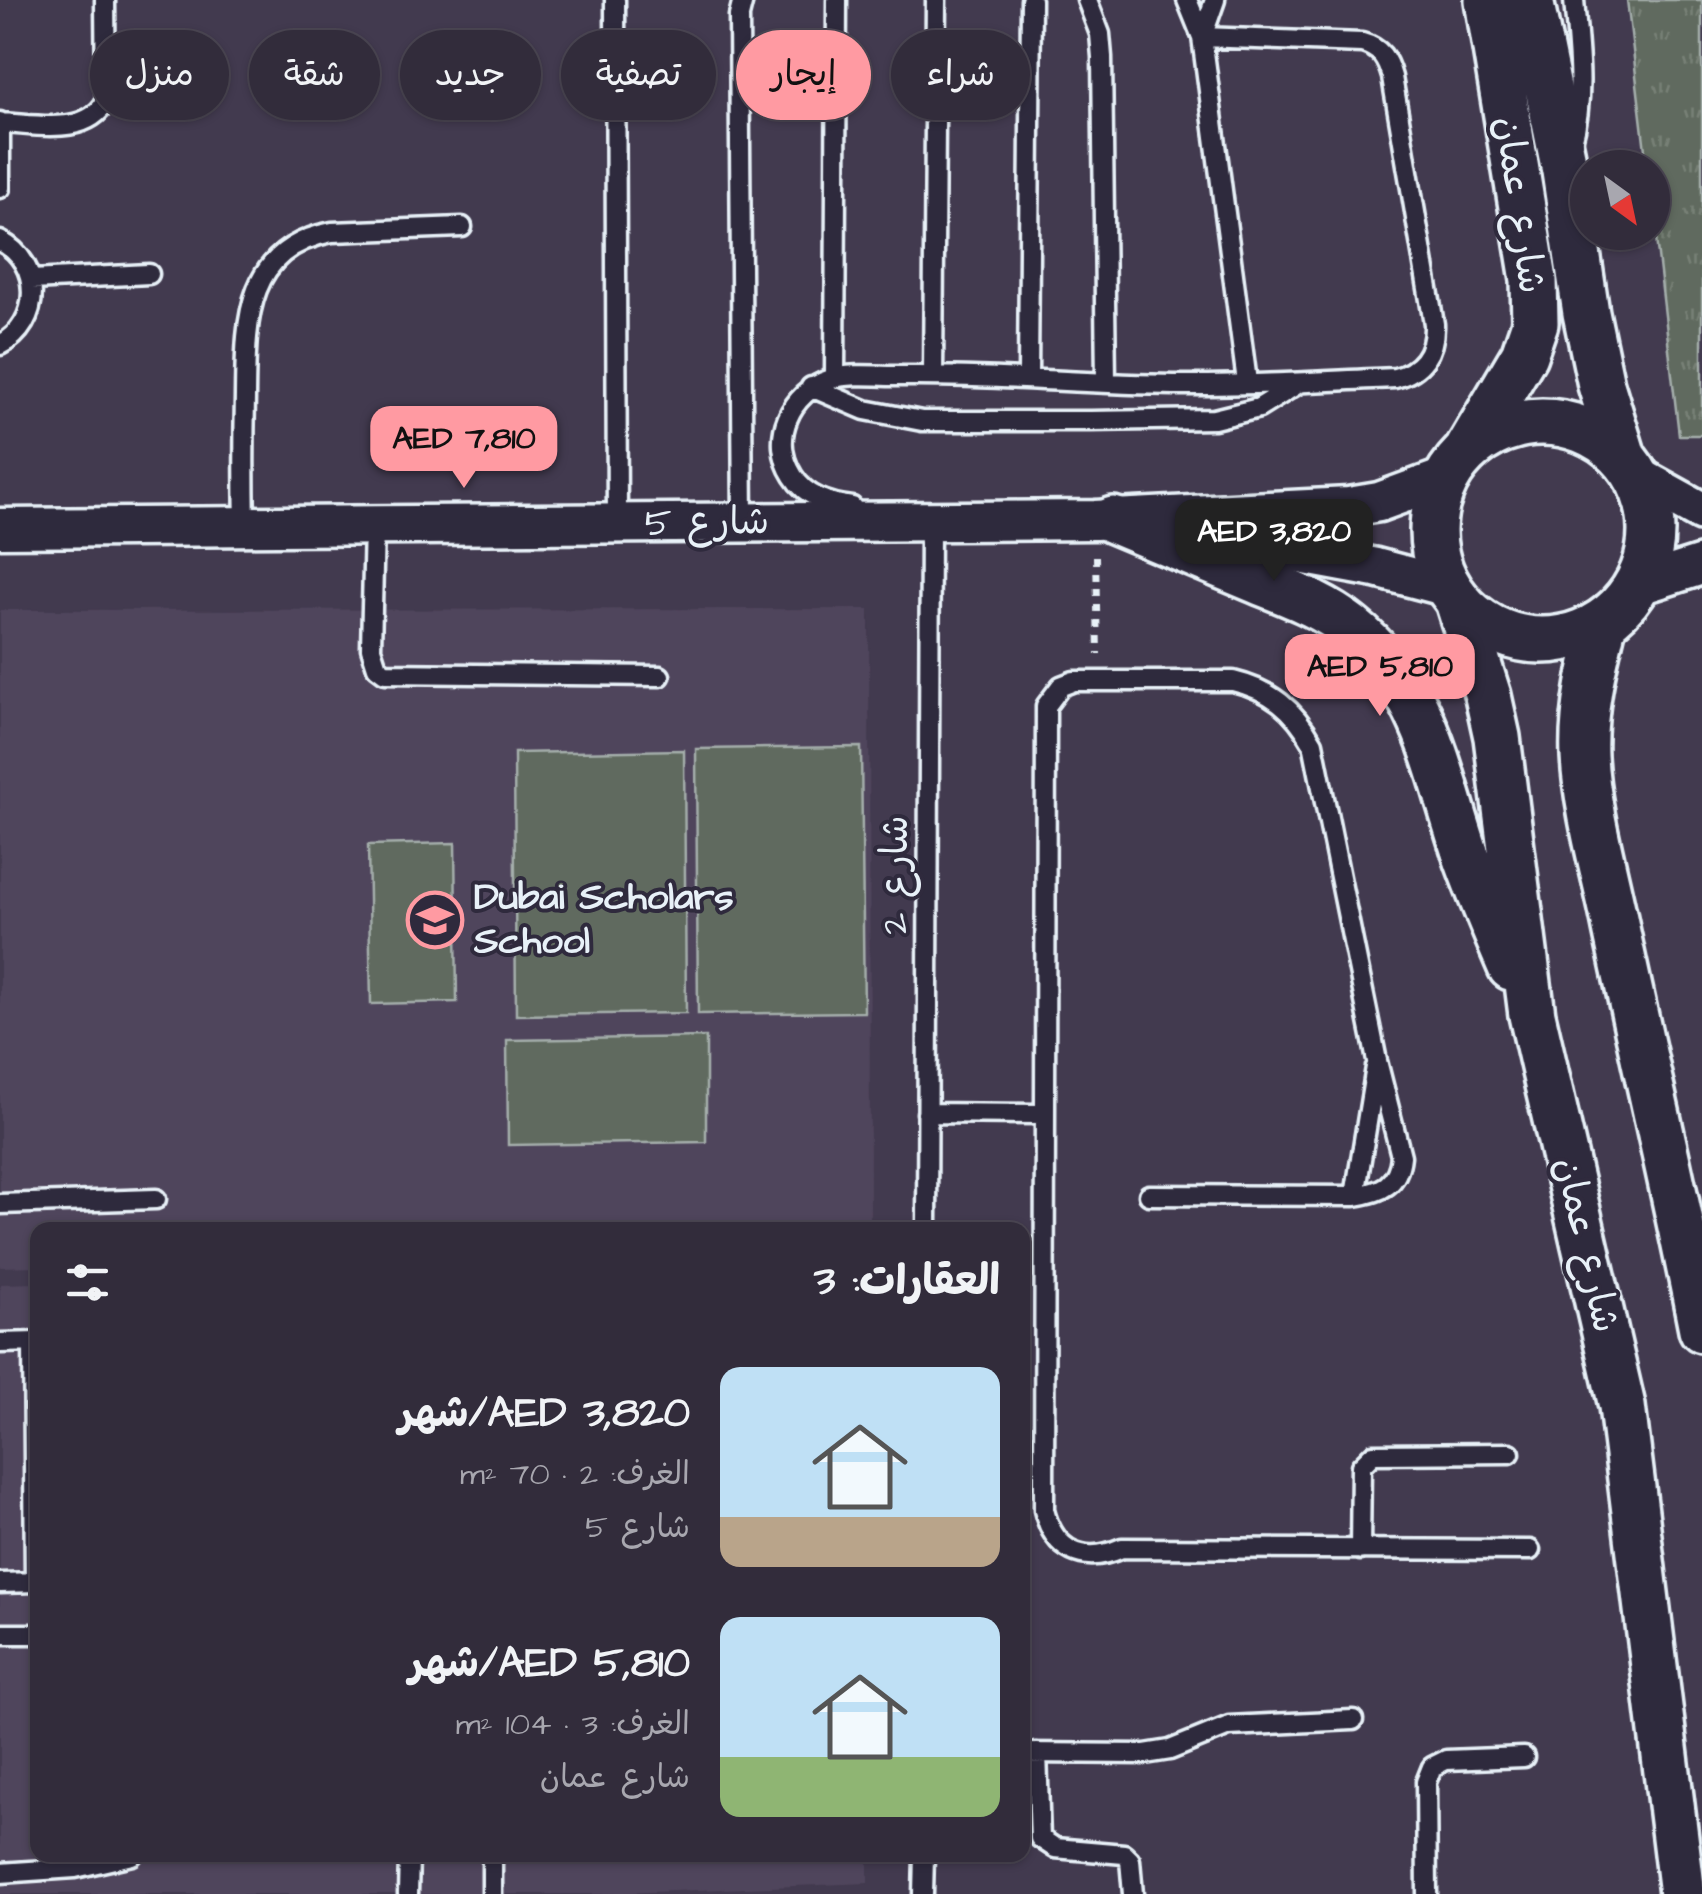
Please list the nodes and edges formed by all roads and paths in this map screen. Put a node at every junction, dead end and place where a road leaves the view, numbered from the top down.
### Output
1 (105, 0) edge
2 (615, 0) edge
3 (743, 0) edge
4 (837, 0) edge
5 (936, 0) edge
6 (1031, 0) edge
7 (1087, 0) edge
8 (1188, 0) edge
9 (1216, 0) edge
10 (1488, 0) edge
11 (1530, 0) edge
12 (1574, 0) edge
13 (1202, 37) junction
14 (0, 123) edge
15 (1564, 172) junction
16 (0, 188) edge
17 (462, 227) dead end
18 (0, 241) edge
19 (149, 274) dead end
20 (32, 280) junction
21 (0, 345) edge
22 (933, 376) junction
23 (835, 378) junction
24 (1028, 378) junction
25 (1106, 381) junction
26 (1247, 382) junction
27 (1299, 383) junction
28 (811, 387) junction
29 (1456, 465) junction
30 (1630, 467) junction
31 (1702, 512) edge
32 (930, 520) junction
33 (1104, 520) junction
34 (743, 523) junction
35 (617, 524) junction
36 (374, 526) junction
37 (245, 527) junction
38 (0, 528) edge
39 (1702, 565) edge
40 (1636, 586) junction
41 (1453, 594) junction
42 (1604, 621) junction
43 (660, 676) dead end
44 (1099, 680) junction
45 (1532, 1014) junction
46 (1377, 1061) junction
47 (927, 1114) junction
48 (1042, 1114) junction
49 (1149, 1195) dead end
50 (1355, 1196) junction
51 (156, 1199) dead end
52 (0, 1204) edge
53 (927, 1222) edge
54 (1702, 1329) edge
55 (0, 1342) edge
56 (30, 1342) edge
57 (1510, 1453) dead end
58 (1360, 1550) junction
59 (1530, 1550) dead end
60 (30, 1582) edge
61 (0, 1583) edge
62 (0, 1634) edge
63 (30, 1634) edge
64 (1353, 1720) dead end
65 (1030, 1753) edge
66 (1524, 1757) dead end
67 (101, 1862) edge
68 (408, 1862) edge
69 (492, 1862) edge
70 (924, 1862) edge
71 (0, 1873) edge
72 (1676, 1886) edge
73 (408, 1894) edge
74 (492, 1894) edge
75 (924, 1894) edge
76 (1133, 1894) edge
77 (1427, 1894) edge

1 - 14 lane
2 - 35 lane
3 - 34 lane
4 - 23 lane
5 - 22 lane
6 - 24 lane
7 - 25 lane
8 - 13 lane
9 - 13 lane
10 - 29 street, شارع عمان
11 - 15 street, شارع عمان
12 - 15 lane
13 - 26 lane
13 - 27 lane
14 - 16 lane
15 - 30 street, شارع عمان
17 - 37 lane
18 - 20 lane
19 - 20 lane
20 - 21 lane
22 - 23 lane
22 - 24 lane
23 - 28 lane
24 - 25 lane
25 - 26 lane
26 - 27 lane
27 - 28 lane
28 - 32 lane
29 - 30 street
29 - 33 street, شارع 5
29 - 41 street
30 - 31 street
30 - 40 street
32 - 33 street, شارع 5
32 - 34 street, شارع 5
32 - 47 lane, شارع 2
33 - 41 street, شارع 5
33 - 44 path
33 - 45 street
34 - 35 street, شارع 5
35 - 36 street, شارع 5
36 - 37 street, شارع 5
36 - 43 lane
37 - 38 street, شارع 5
39 - 40 street
40 - 42 street
41 - 42 street
41 - 45 street, شارع عمان
42 - 54 street
44 - 46 lane
44 - 48 lane
45 - 72 street, شارع عمان
46 - 50 lane
46 - 50 lane
47 - 48 lane
47 - 53 lane, شارع 2
48 - 58 lane
49 - 50 lane
51 - 52 lane
55 - 56 lane
57 - 58 lane
58 - 59 lane
60 - 61 lane
62 - 63 lane
64 - 65 lane
65 - 76 lane
66 - 77 lane
67 - 71 lane
68 - 73 lane
69 - 74 lane
70 - 75 lane

